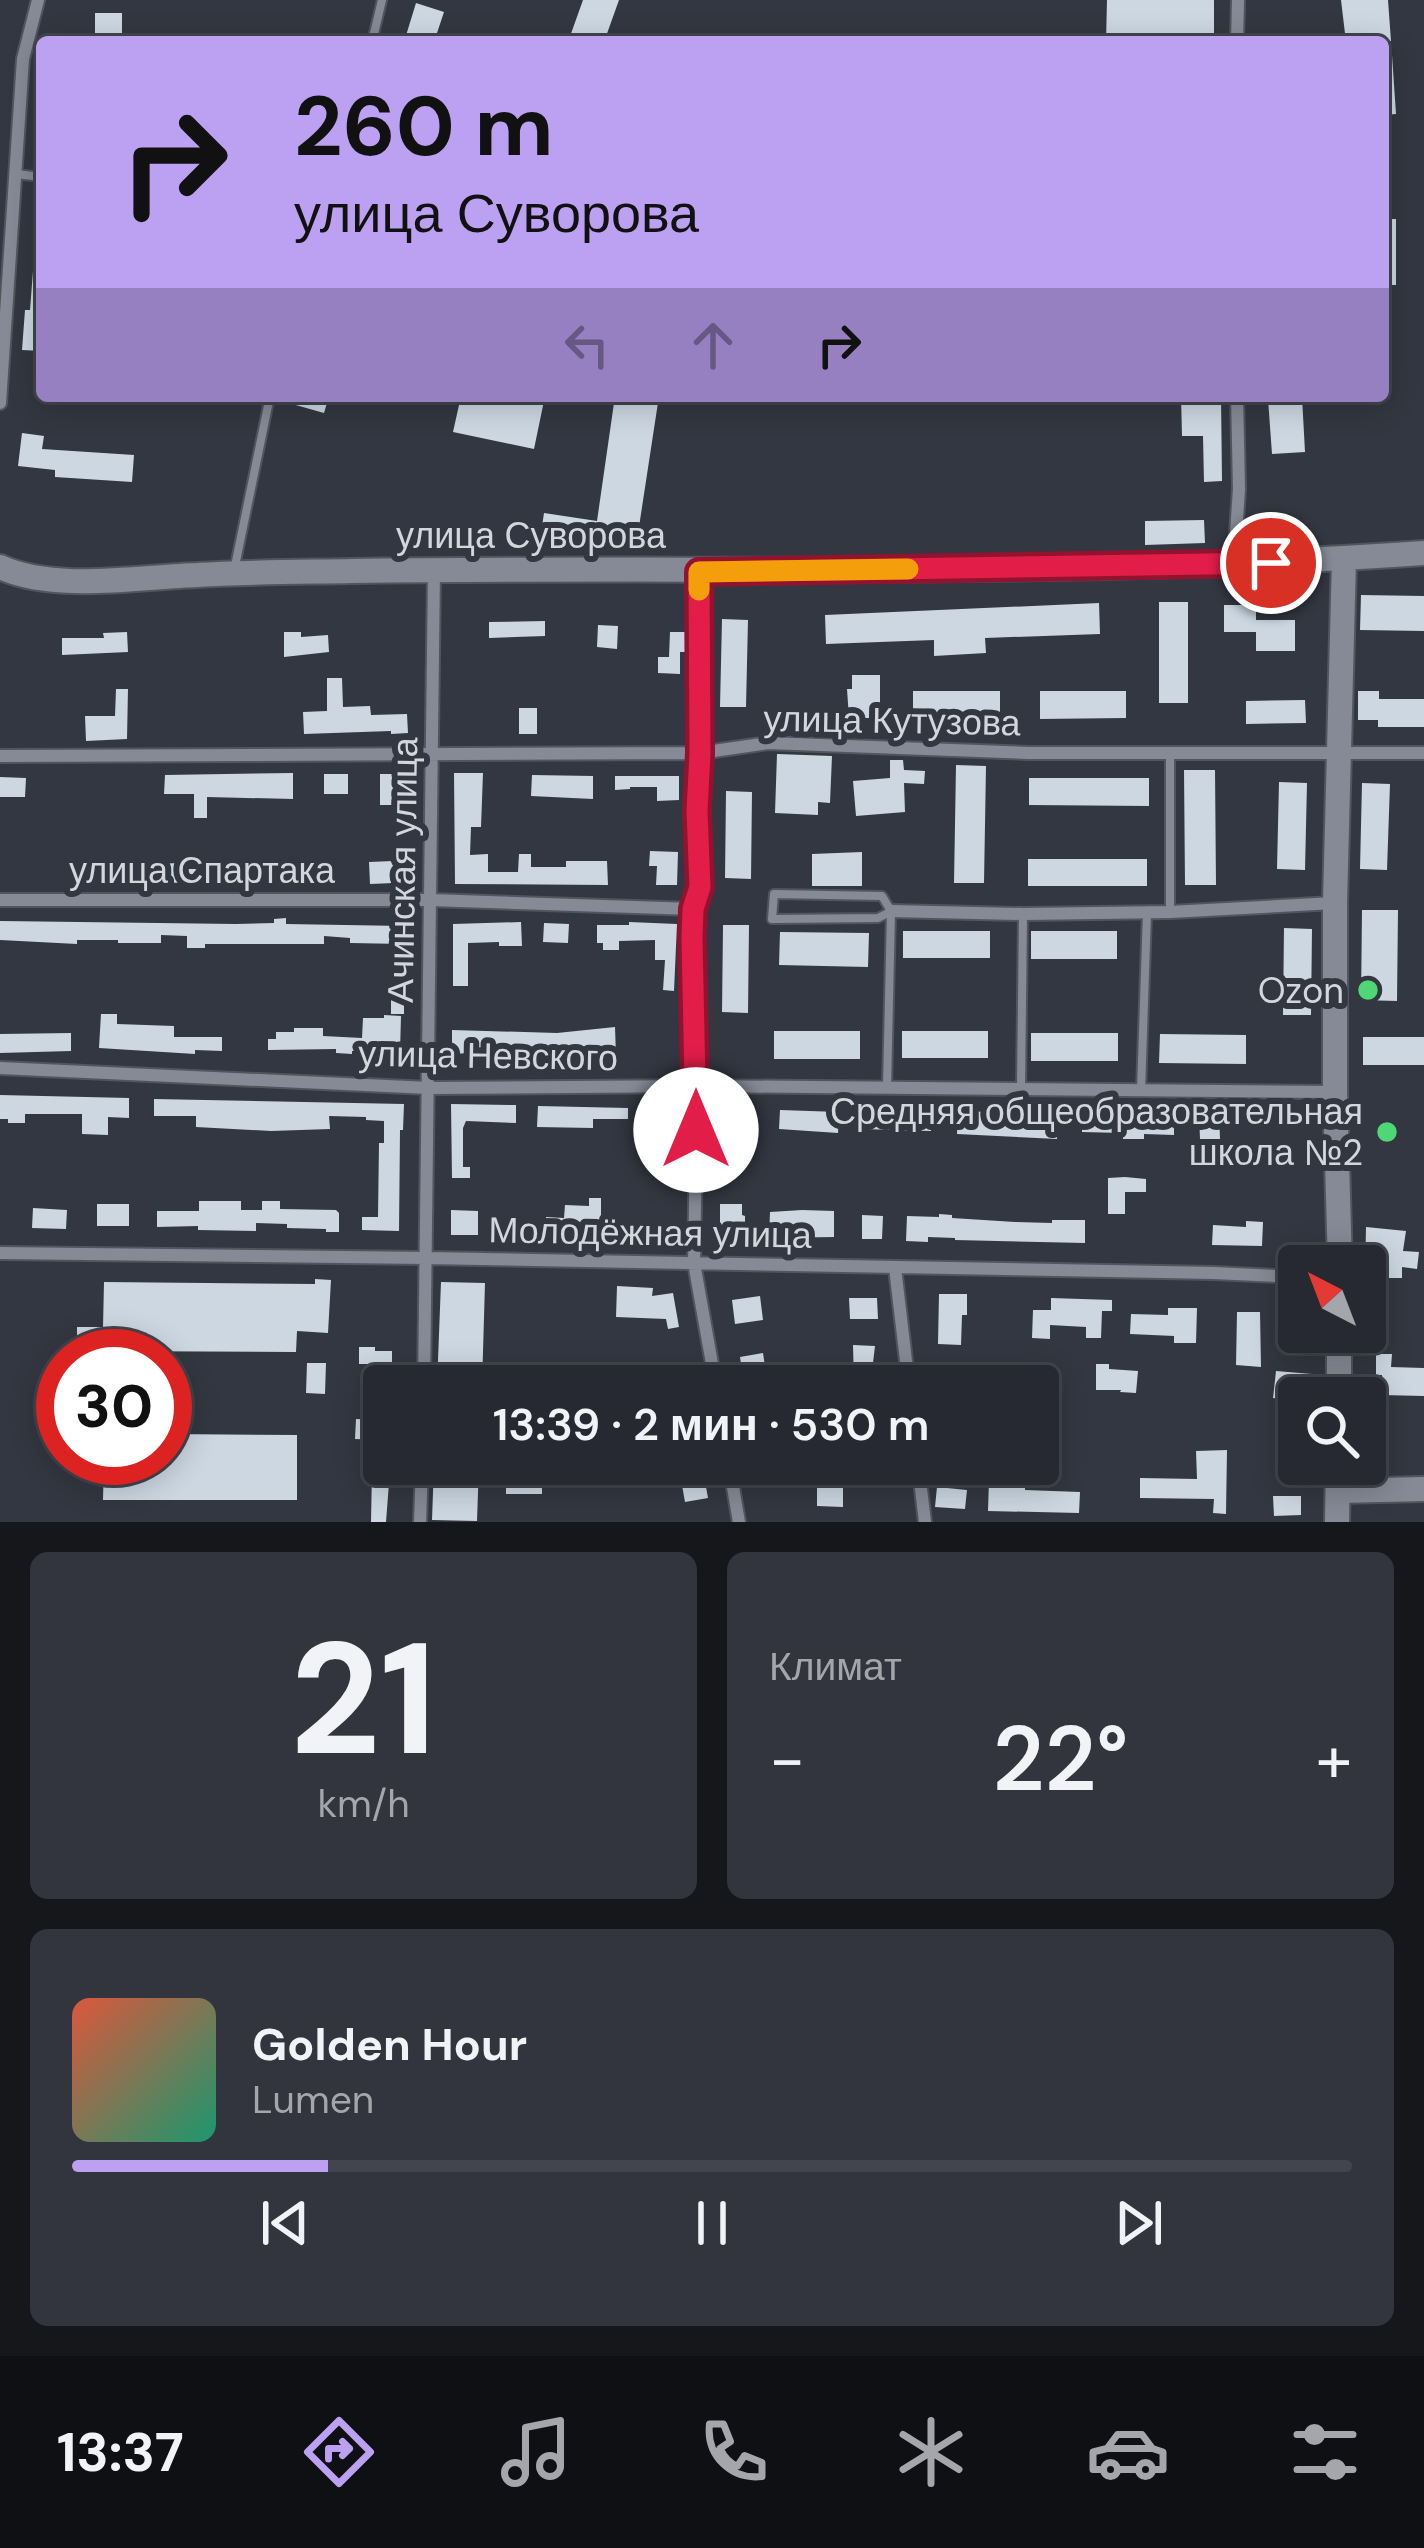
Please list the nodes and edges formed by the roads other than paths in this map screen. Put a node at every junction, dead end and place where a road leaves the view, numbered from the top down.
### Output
1 (38, 0) edge
2 (382, 0) edge
3 (1238, 0) edge
4 (373, 36) edge
5 (1237, 36) edge
6 (15, 174) junction
7 (36, 176) edge
8 (269, 402) edge
9 (1237, 402) edge
10 (0, 403) edge
11 (1424, 554) edge
12 (1344, 559) junction
13 (1234, 565) junction
14 (0, 567) edge
15 (434, 570) junction
16 (699, 572) junction
17 (234, 573) junction
18 (1170, 752) junction
19 (1340, 752) junction
20 (700, 753) junction
21 (1424, 753) edge
22 (0, 756) edge
23 (434, 756) junction
24 (0, 900) edge
25 (431, 900) junction
26 (1335, 903) junction
27 (693, 909) junction
28 (891, 911) junction
29 (1169, 912) junction
30 (1147, 913) junction
31 (1023, 914) junction
32 (0, 1068) edge
33 (697, 1086) junction
34 (429, 1088) junction
35 (887, 1088) junction
36 (1021, 1091) junction
37 (1141, 1092) junction
38 (1335, 1092) junction
39 (1339, 1245) edge
40 (0, 1253) edge
41 (427, 1258) junction
42 (694, 1263) junction
43 (895, 1268) junction
44 (1278, 1276) edge
45 (424, 1365) edge
46 (712, 1365) edge
47 (907, 1365) edge
48 (421, 1485) edge
49 (733, 1485) edge
50 (921, 1485) edge
51 (1338, 1485) edge
52 (1424, 1489) edge
53 (1338, 1491) junction
54 (420, 1522) edge
55 (739, 1522) edge
56 (925, 1522) edge
57 (1337, 1522) edge

1 - 6 street
2 - 4 lane
3 - 5 street
6 - 7 lane
6 - 10 street
8 - 17 lane
9 - 13 street
11 - 12 street, улица Суворова
12 - 13 street, улица Суворова
12 - 19 street
13 - 16 street, улица Суворова
14 - 17 street, улица Суворова
15 - 16 street, улица Суворова
15 - 17 street, улица Суворова
15 - 23 street, Ачинская улица
16 - 20 street
18 - 19 street, улица Кутузова
18 - 20 street, улица Кутузова
18 - 29 lane
19 - 21 street, улица Кутузова
19 - 26 street
20 - 23 street, улица Кутузова
20 - 27 street
22 - 23 street, улица Кутузова
23 - 25 street, Ачинская улица
24 - 25 street, улица Спартака
25 - 27 street, улица Спартака
25 - 34 street, Ачинская улица
26 - 29 street
26 - 38 street
27 - 33 street
28 - 28 lane
28 - 31 street
28 - 35 lane
29 - 30 street
30 - 31 street
30 - 37 lane
31 - 36 lane
32 - 34 street, улица Невского
33 - 34 street, улица Невского
33 - 35 street, улица Невского
33 - 42 street
34 - 41 street, Ачинская улица
35 - 36 street, улица Невского
36 - 37 street, улица Невского
37 - 38 street, улица Невского
38 - 39 street
40 - 41 street, Молодёжная улица
41 - 42 street, Молодёжная улица
41 - 45 street, Ачинская улица
42 - 43 street, Молодёжная улица
42 - 46 street
43 - 44 street, Молодёжная улица
43 - 47 street
48 - 54 street
49 - 55 street
50 - 56 street
51 - 53 street
52 - 53 street
53 - 57 street

